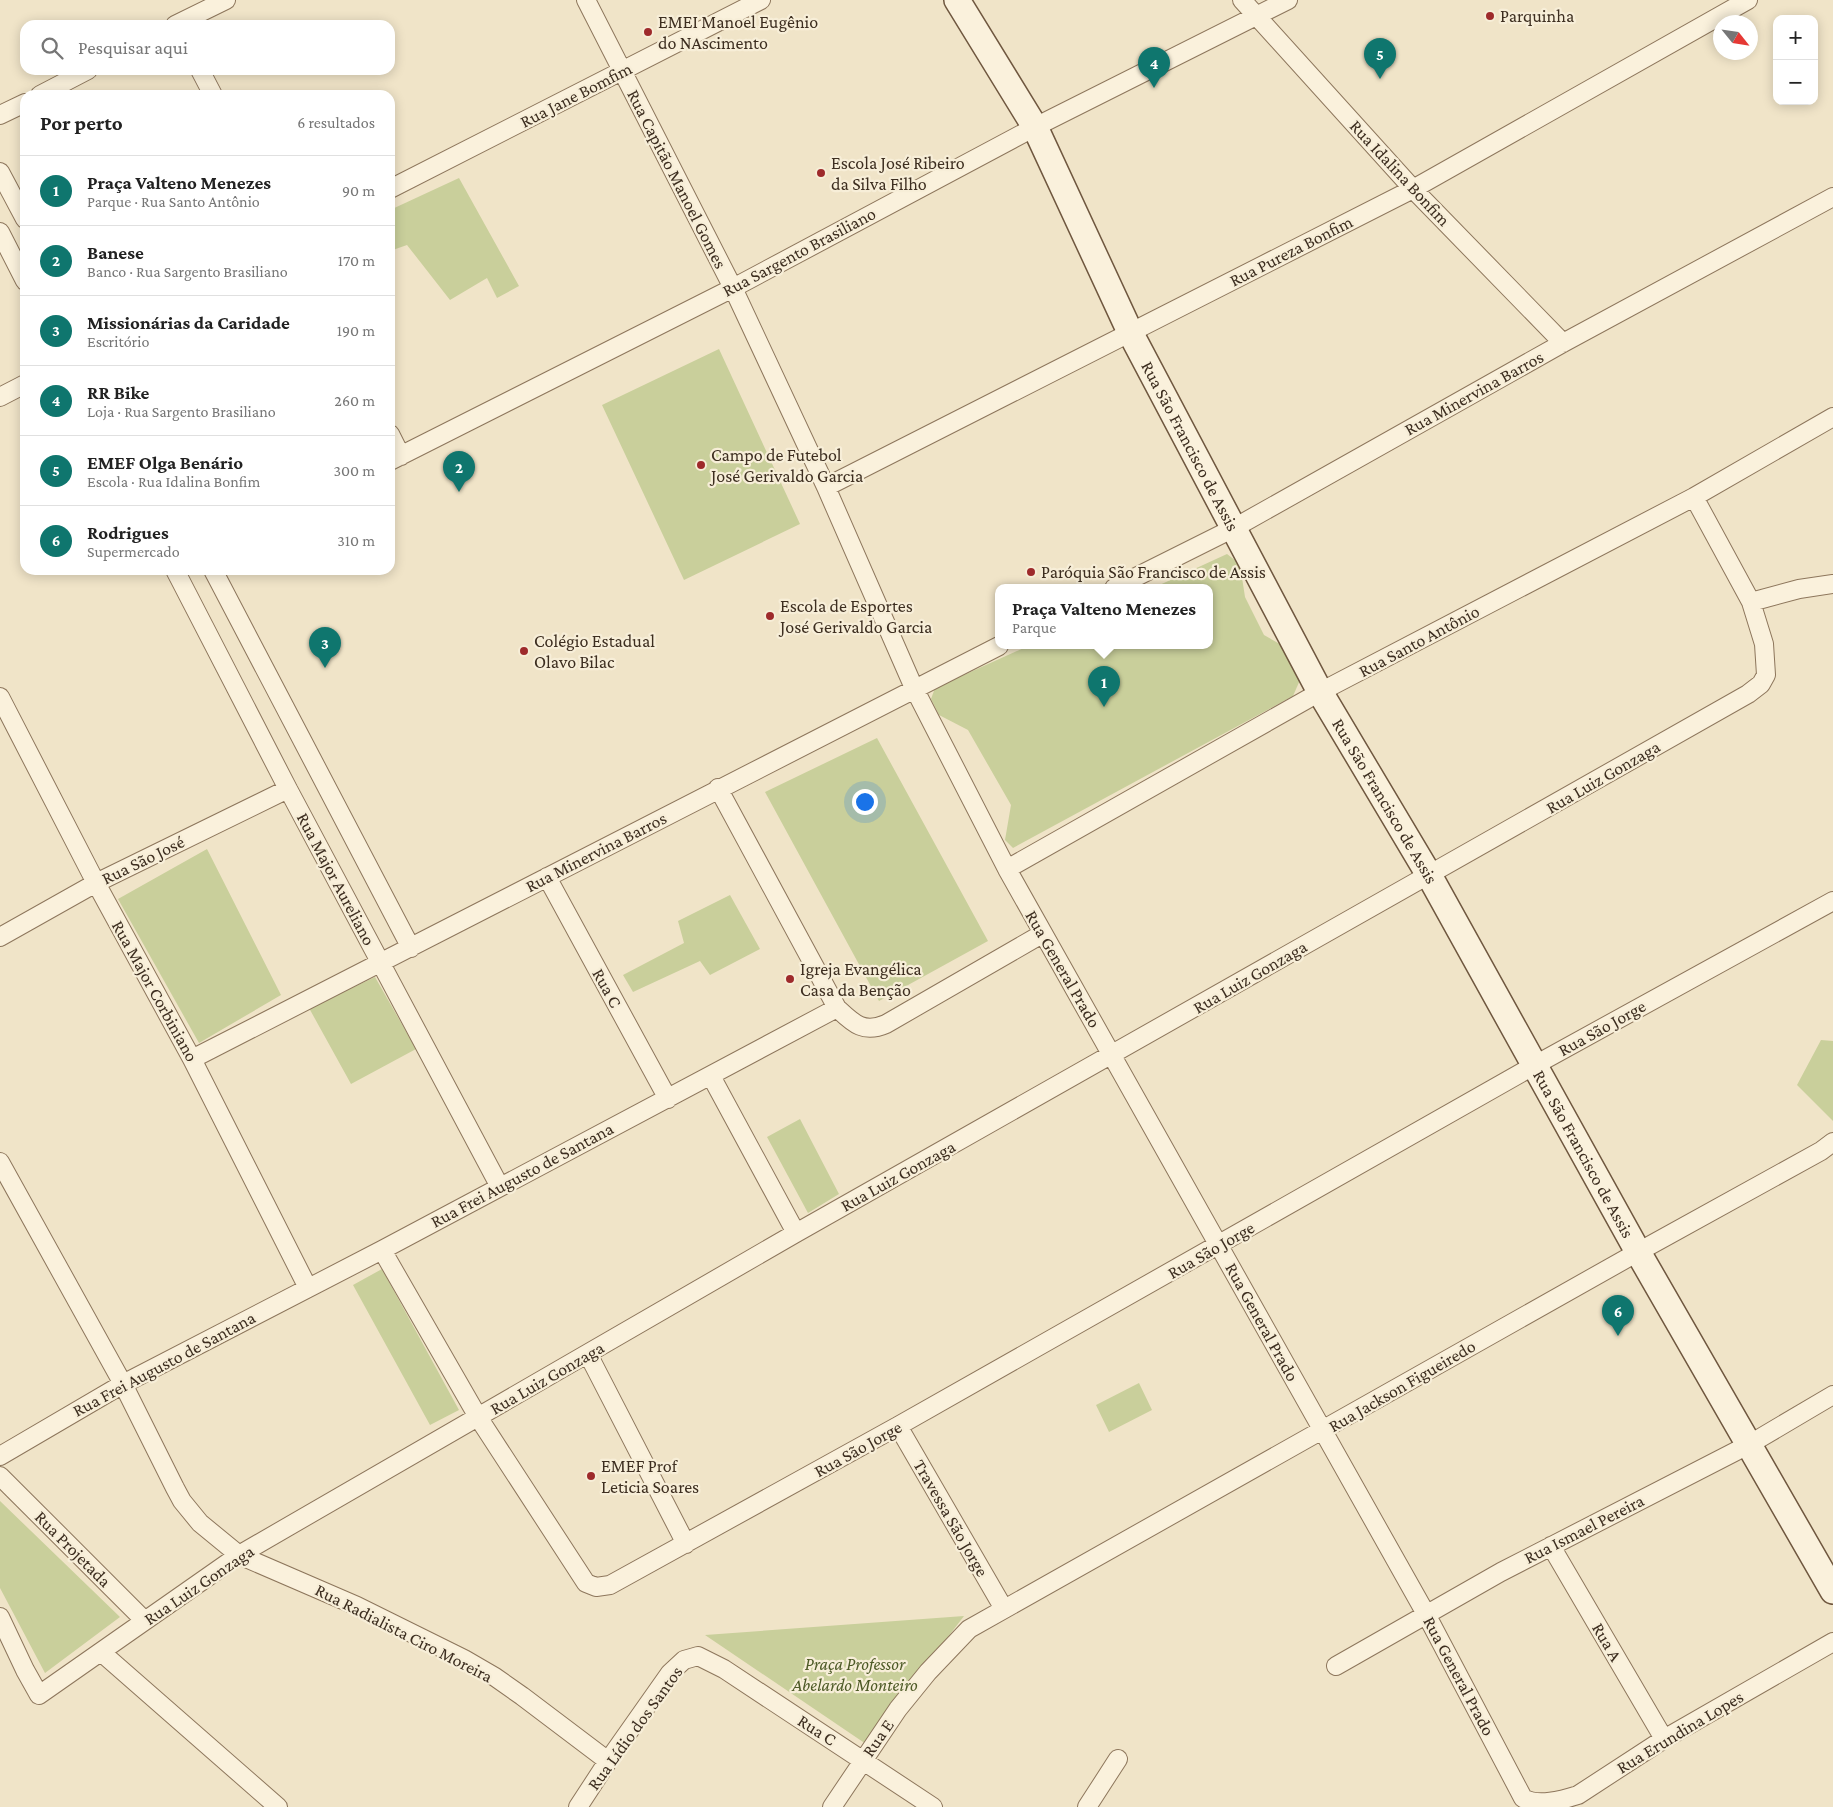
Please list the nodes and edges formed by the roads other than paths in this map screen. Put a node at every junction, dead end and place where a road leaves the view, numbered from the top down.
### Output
1 (226, 0) edge
2 (586, 0) edge
3 (760, 0) edge
4 (957, 0) edge
5 (1242, 0) edge
6 (1288, 0) edge
7 (1748, 0) edge
8 (1257, 16) junction
9 (186, 20) edge
10 (622, 72) junction
11 (78, 75) edge
12 (203, 75) edge
13 (50, 90) edge
14 (210, 90) edge
15 (20, 105) edge
16 (0, 115) edge
17 (1035, 126) junction
18 (0, 172) edge
19 (395, 186) edge
20 (1413, 189) junction
21 (1833, 197) edge
22 (20, 210) edge
23 (0, 232) edge
24 (20, 271) edge
25 (733, 288) junction
26 (1130, 332) junction
27 (1563, 343) junction
28 (20, 387) edge
29 (0, 397) edge
30 (1833, 417) edge
31 (396, 459) edge
32 (826, 487) junction
33 (1694, 497) junction
34 (1234, 528) junction
35 (178, 575) edge
36 (216, 575) edge
37 (1122, 584) edge
38 (1833, 584) edge
39 (1751, 602) junction
40 (995, 648) edge
41 (914, 688) junction
42 (1320, 692) junction
43 (0, 696) edge
44 (718, 788) junction
45 (288, 789) junction
46 (1007, 869) junction
47 (1429, 875) junction
48 (547, 877) junction
49 (96, 883) junction
50 (1833, 901) edge
51 (1042, 934) junction
52 (0, 937) edge
53 (411, 948) junction
54 (381, 962) junction
55 (837, 1008) junction
56 (1112, 1055) junction
57 (192, 1059) junction
58 (1535, 1065) junction
59 (711, 1076) junction
60 (668, 1099) junction
61 (1833, 1142) edge
62 (0, 1162) edge
63 (500, 1187) junction
64 (796, 1233) junction
65 (1220, 1245) junction
66 (382, 1250) junction
67 (1638, 1252) junction
68 (308, 1288) junction
69 (588, 1354) junction
70 (123, 1384) junction
71 (1833, 1395) edge
72 (478, 1417) junction
73 (898, 1426) junction
74 (1324, 1431) junction
75 (1750, 1444) junction
76 (0, 1456) edge
77 (0, 1476) edge
78 (686, 1544) junction
79 (1551, 1546) junction
80 (239, 1555) junction
81 (1833, 1591) edge
82 (1004, 1609) junction
83 (1426, 1614) junction
84 (0, 1617) edge
85 (145, 1621) junction
86 (969, 1629) joint
87 (1833, 1642) edge
88 (101, 1652) junction
89 (698, 1656) joint
90 (1336, 1666) dead end
91 (1664, 1739) junction
92 (1118, 1759) dead end
93 (863, 1760) junction
94 (608, 1761) junction
95 (1524, 1798) joint
96 (278, 1807) edge
97 (578, 1807) edge
98 (832, 1807) edge
99 (934, 1807) edge
100 (1086, 1807) edge

1 - 9 street
2 - 10 street, Rua Capitão Manoel Gomes
3 - 10 street, Rua Jane Bomfim
4 - 17 street, Rua São Francisco de Assis
5 - 8 street, Rua Idalina Bonfim
6 - 8 street, Rua Sargento Brasiliano
7 - 20 street, Rua Pureza Bonfim
8 - 17 street, Rua Sargento Brasiliano
8 - 20 street, Rua Idalina Bonfim
10 - 19 street, Rua Jane Bomfim
10 - 25 street, Rua Capitão Manoel Gomes
11 - 13 street
12 - 14 street
15 - 16 street
17 - 25 street, Rua Sargento Brasiliano
17 - 26 street, Rua São Francisco de Assis
18 - 22 street
20 - 26 street, Rua Pureza Bonfim
20 - 27 street, Rua Idalina Bonfim
21 - 27 street, Rua Minervina Barros
23 - 24 street
25 - 31 street, Rua Sargento Brasiliano
25 - 32 street, Rua Capitão Manoel Gomes
26 - 32 street, Rua Pureza Bonfim
26 - 34 street, Rua São Francisco de Assis
27 - 34 street, Rua Minervina Barros
28 - 29 street
30 - 33 street, Rua Santo Antônio
32 - 41 street, Rua Capitão Manoel Gomes
33 - 39 street
33 - 42 street, Rua Santo Antônio
34 - 37 street, Rua Minervina Barros
34 - 42 street, Rua São Francisco de Assis
35 - 45 street, Rua Major Aureliano
36 - 53 street, Rua Major Aureliano
38 - 39 street
39 - 47 street, Rua Luiz Gonzaga
40 - 41 street, Rua Minervina Barros
41 - 44 street, Rua Minervina Barros
41 - 46 street, Rua General Prado
42 - 46 street, Rua Santo Antônio
42 - 47 street, Rua São Francisco de Assis
43 - 49 street, Rua Major Corbiniano
44 - 48 street, Rua Minervina Barros
44 - 55 street
45 - 49 street, Rua São José
45 - 54 street, Rua Major Aureliano
46 - 51 street, Rua General Prado
47 - 56 street, Rua Luiz Gonzaga
47 - 58 street, Rua São Francisco de Assis
48 - 53 street, Rua Minervina Barros
48 - 60 street, Rua C
49 - 52 street, Rua São José
49 - 57 street, Rua Major Corbiniano
50 - 58 street, Rua São Jorge
51 - 55 street
51 - 56 street, Rua General Prado
53 - 54 street, Rua Minervina Barros
54 - 57 street, Rua Minervina Barros
54 - 63 street, Rua Major Aureliano
55 - 59 street, Rua Frei Augusto de Santana
56 - 64 street, Rua Luiz Gonzaga
56 - 65 street, Rua General Prado
57 - 68 street, Rua Major Corbiniano
58 - 65 street, Rua São Jorge
58 - 67 street, Rua São Francisco de Assis
59 - 60 street, Rua Frei Augusto de Santana
59 - 64 street
60 - 63 street, Rua Frei Augusto de Santana
61 - 67 street, Rua Jackson Figueiredo
62 - 70 street, Rua Radialista Ciro Moreira
63 - 66 street, Rua Frei Augusto de Santana
64 - 69 street, Rua Luiz Gonzaga
65 - 73 street, Rua São Jorge
65 - 74 street, Rua General Prado
66 - 68 street, Rua Frei Augusto de Santana
66 - 72 street
67 - 74 street, Rua Jackson Figueiredo
67 - 75 street, Rua São Francisco de Assis
68 - 70 street, Rua Frei Augusto de Santana
69 - 72 street, Rua Luiz Gonzaga
69 - 78 street
70 - 76 street, Rua Frei Augusto de Santana
70 - 80 street, Rua Radialista Ciro Moreira
71 - 75 street, Rua Ismael Pereira
72 - 78 street, Rua São Jorge
72 - 80 street, Rua Luiz Gonzaga
73 - 78 street, Rua São Jorge
73 - 82 street, Travessa São Jorge
74 - 82 street, Rua Jackson Figueiredo
74 - 83 street, Rua General Prado
75 - 79 street, Rua Ismael Pereira
75 - 81 street, Rua São Francisco de Assis
77 - 85 street, Rua Projetada
79 - 83 street, Rua Ismael Pereira
79 - 91 street, Rua A
80 - 85 street, Rua Luiz Gonzaga
80 - 94 street, Rua Radialista Ciro Moreira
82 - 86 street, Rua Jackson Figueiredo
83 - 90 street, Rua Ismael Pereira
83 - 95 street, Rua General Prado
84 - 88 street, Rua Luiz Gonzaga
85 - 88 street, Rua Luiz Gonzaga
86 - 93 street, Rua E
87 - 91 street, Rua Erundina Lopes
88 - 96 street
89 - 93 street, Rua C
89 - 94 street, Rua Lídio dos Santos
91 - 95 street, Rua Erundina Lopes
92 - 100 street
93 - 98 street, Rua E
93 - 99 street, Rua C
94 - 97 street, Rua Lídio dos Santos

